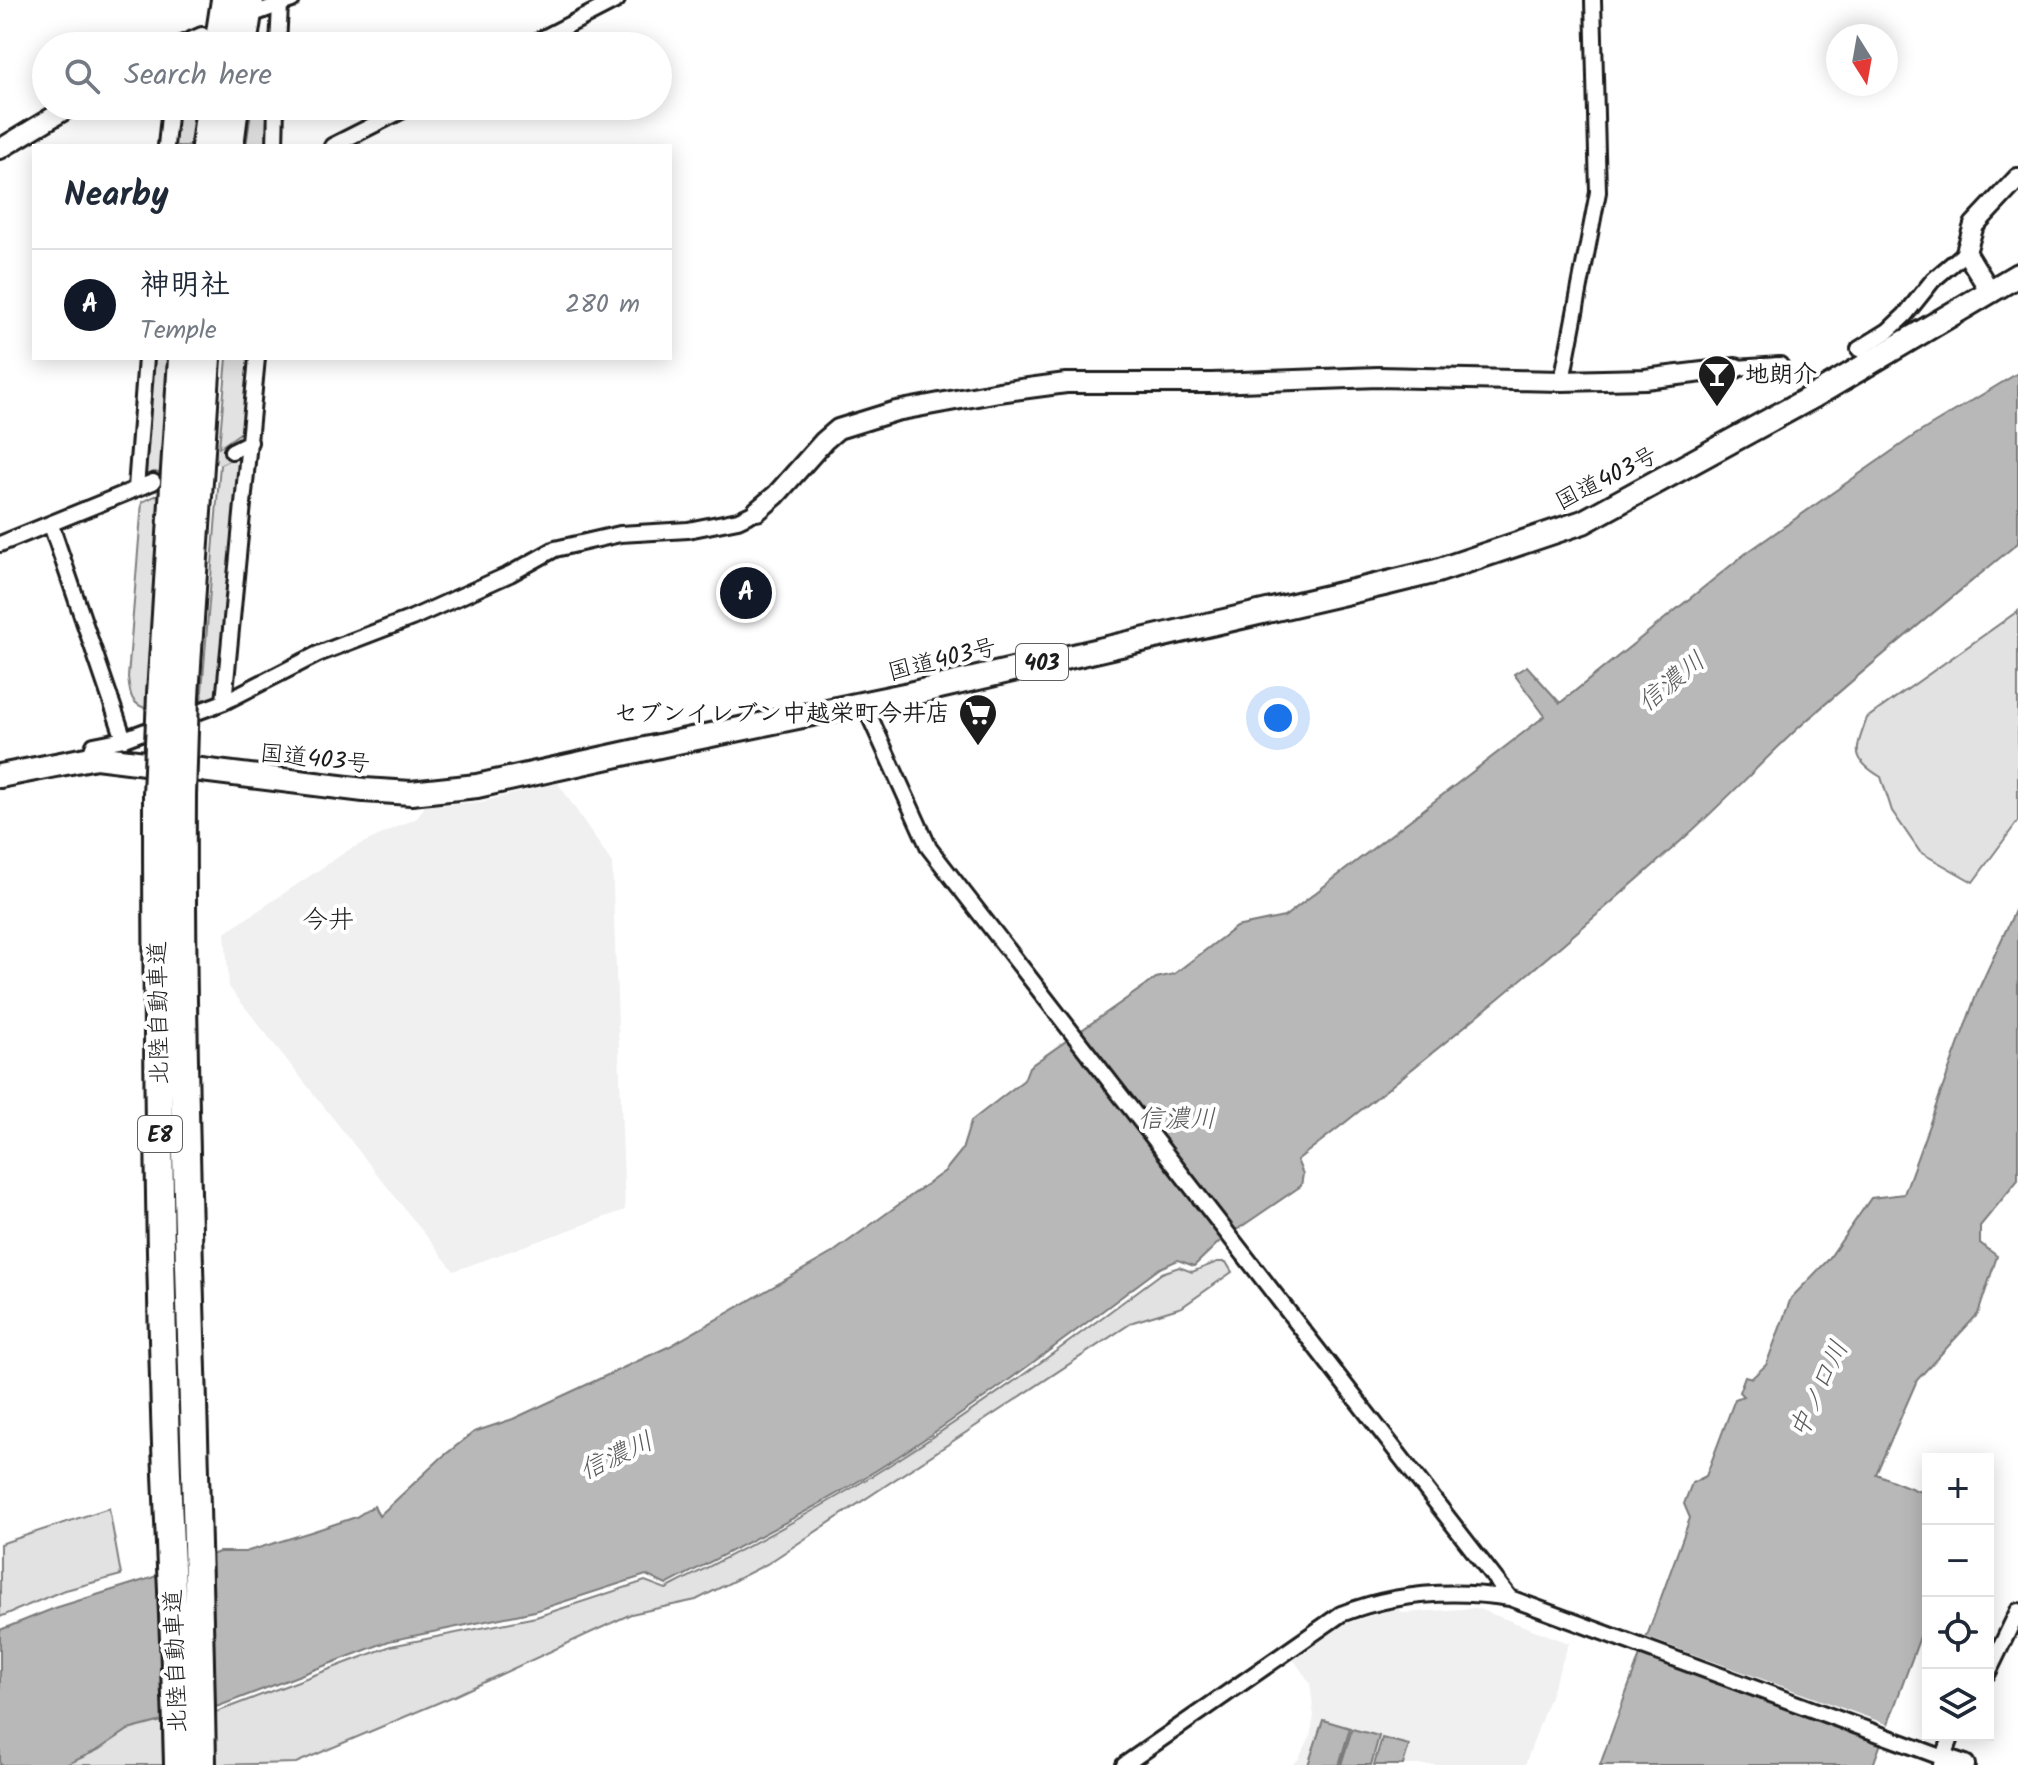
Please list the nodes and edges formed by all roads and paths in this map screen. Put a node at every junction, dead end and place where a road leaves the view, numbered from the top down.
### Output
1 (225, 0) edge
2 (617, 0) edge
3 (1593, 0) edge
4 (286, 3) edge
5 (255, 6) edge
6 (213, 32) edge
7 (247, 32) edge
8 (281, 32) edge
9 (555, 32) edge
10 (48, 120) edge
11 (169, 120) edge
12 (208, 120) edge
13 (233, 120) edge
14 (276, 120) edge
15 (383, 120) edge
16 (166, 144) edge
17 (205, 144) edge
18 (230, 144) edge
19 (275, 144) edge
20 (336, 144) edge
21 (0, 149) edge
22 (2018, 178) edge
23 (1966, 252) junction
24 (2018, 275) edge
25 (1991, 293) junction
26 (1859, 349) dead end
27 (146, 360) edge
28 (182, 360) edge
29 (207, 360) edge
30 (257, 360) edge
31 (1780, 365) dead end
32 (1736, 368) joint
33 (1562, 381) junction
34 (250, 442) junction
35 (232, 451) tunnel mouth
36 (153, 482) dead end
37 (136, 488) junction
38 (757, 511) joint
39 (51, 525) junction
40 (0, 544) edge
41 (173, 695) junction
42 (224, 702) junction
43 (864, 704) junction
44 (124, 739) junction
45 (89, 758) junction
46 (0, 776) edge
47 (170, 796) junction
48 (1510, 1598) junction
49 (2018, 1611) edge
50 (1990, 1669) edge
51 (1950, 1741) edge
52 (1942, 1761) edge
53 (178, 1765) edge
54 (202, 1765) edge
55 (1124, 1765) edge
56 (1965, 1765) edge

1 - 6 highway
2 - 9 street
3 - 33 street
4 - 5 street
4 - 8 street
5 - 7 highway
10 - 21 street
11 - 16 street
12 - 17 highway
13 - 18 highway
14 - 19 street
15 - 20 street
22 - 23 street
23 - 25 street
23 - 26 street
24 - 25 highway, 国道403号 / 403
25 - 43 highway, 国道403号 / 403
27 - 37 street
28 - 41 highway, 北陸自動車道 / E8
29 - 41 highway, 北陸自動車道 / E8
30 - 34 street
31 - 32 street
32 - 33 street
33 - 38 street
34 - 35 street
34 - 42 street
36 - 37 street
37 - 39 street
38 - 42 street
39 - 40 street
39 - 44 street
41 - 47 highway, 北陸自動車道 / E8, bridge
42 - 44 street
43 - 45 highway, 国道403号 / 403
43 - 48 street
44 - 45 street
45 - 46 highway, 国道403号 / 403
47 - 53 highway, 北陸自動車道 / E8
47 - 54 highway, 北陸自動車道 / E8
48 - 52 street
48 - 55 street
49 - 50 street
51 - 52 street
52 - 56 street

